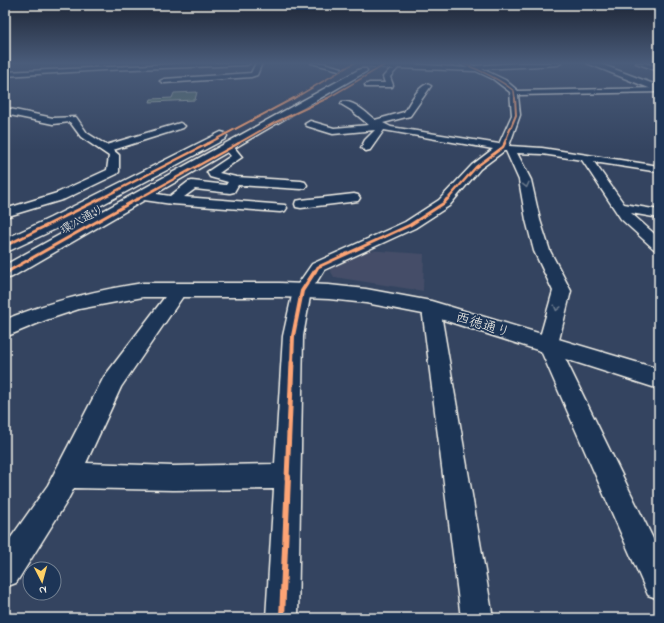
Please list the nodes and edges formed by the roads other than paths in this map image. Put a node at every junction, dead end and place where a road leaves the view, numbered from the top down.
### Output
1 (310, 92) edge
2 (320, 92) edge
3 (340, 92) edge
4 (422, 92) edge
5 (559, 92) edge
6 (515, 93) joint
7 (298, 99) junction
8 (345, 104) dead end
9 (5, 111) edge
10 (270, 119) junction
11 (373, 123) junction
12 (310, 124) dead end
13 (180, 126) dead end
14 (383, 126) junction
15 (221, 144) junction
16 (366, 148) dead end
17 (507, 148) junction
18 (105, 149) junction
19 (585, 157) junction
20 (659, 169) edge
21 (109, 175) junction
22 (136, 180) junction
23 (236, 181) junction
24 (301, 185) dead end
25 (144, 196) junction
26 (354, 198) dead end
27 (172, 200) junction
28 (301, 204) dead end
29 (620, 207) junction
30 (280, 208) dead end
31 (5, 213) edge
32 (659, 214) edge
33 (5, 246) edge
34 (659, 246) edge
35 (5, 258) edge
36 (5, 273) edge
37 (180, 289) junction
38 (302, 291) junction
39 (431, 308) junction
40 (5, 329) edge
41 (548, 344) junction
42 (659, 379) edge
43 (67, 475) junction
44 (288, 476) junction
45 (5, 572) edge
46 (659, 584) edge
47 (282, 618) edge
48 (477, 618) edge

1 - 7 main road
2 - 10 main road, 環八通り
3 - 10 main road
4 - 11 street
5 - 6 street
6 - 17 street
7 - 10 main road
7 - 15 main road, 環八通り
8 - 11 street
9 - 18 street
10 - 15 main road, 環八通り
10 - 15 main road
11 - 14 street
12 - 14 street
13 - 18 street
14 - 16 street
14 - 17 street
15 - 22 main road
15 - 23 street
15 - 25 main road, 環八通り
15 - 35 main road, 環八通り
17 - 19 street
17 - 38 street
17 -> 41 street
18 - 21 street
19 - 20 street
19 - 29 street
21 - 22 street
21 - 31 street
22 - 33 main road
23 - 24 street
23 - 27 street
25 - 27 street
25 - 36 main road, 環八通り
26 - 28 street
27 - 30 street
29 - 32 street
29 - 34 street
37 - 38 main road, 西徳通り
37 - 40 main road, 西徳通り
37 - 43 street
38 - 39 main road, 西徳通り
38 - 44 street
39 - 41 main road, 西徳通り
39 - 48 street
41 - 42 main road, 西徳通り
41 - 46 street
43 - 44 street
43 - 45 street
44 - 47 street

